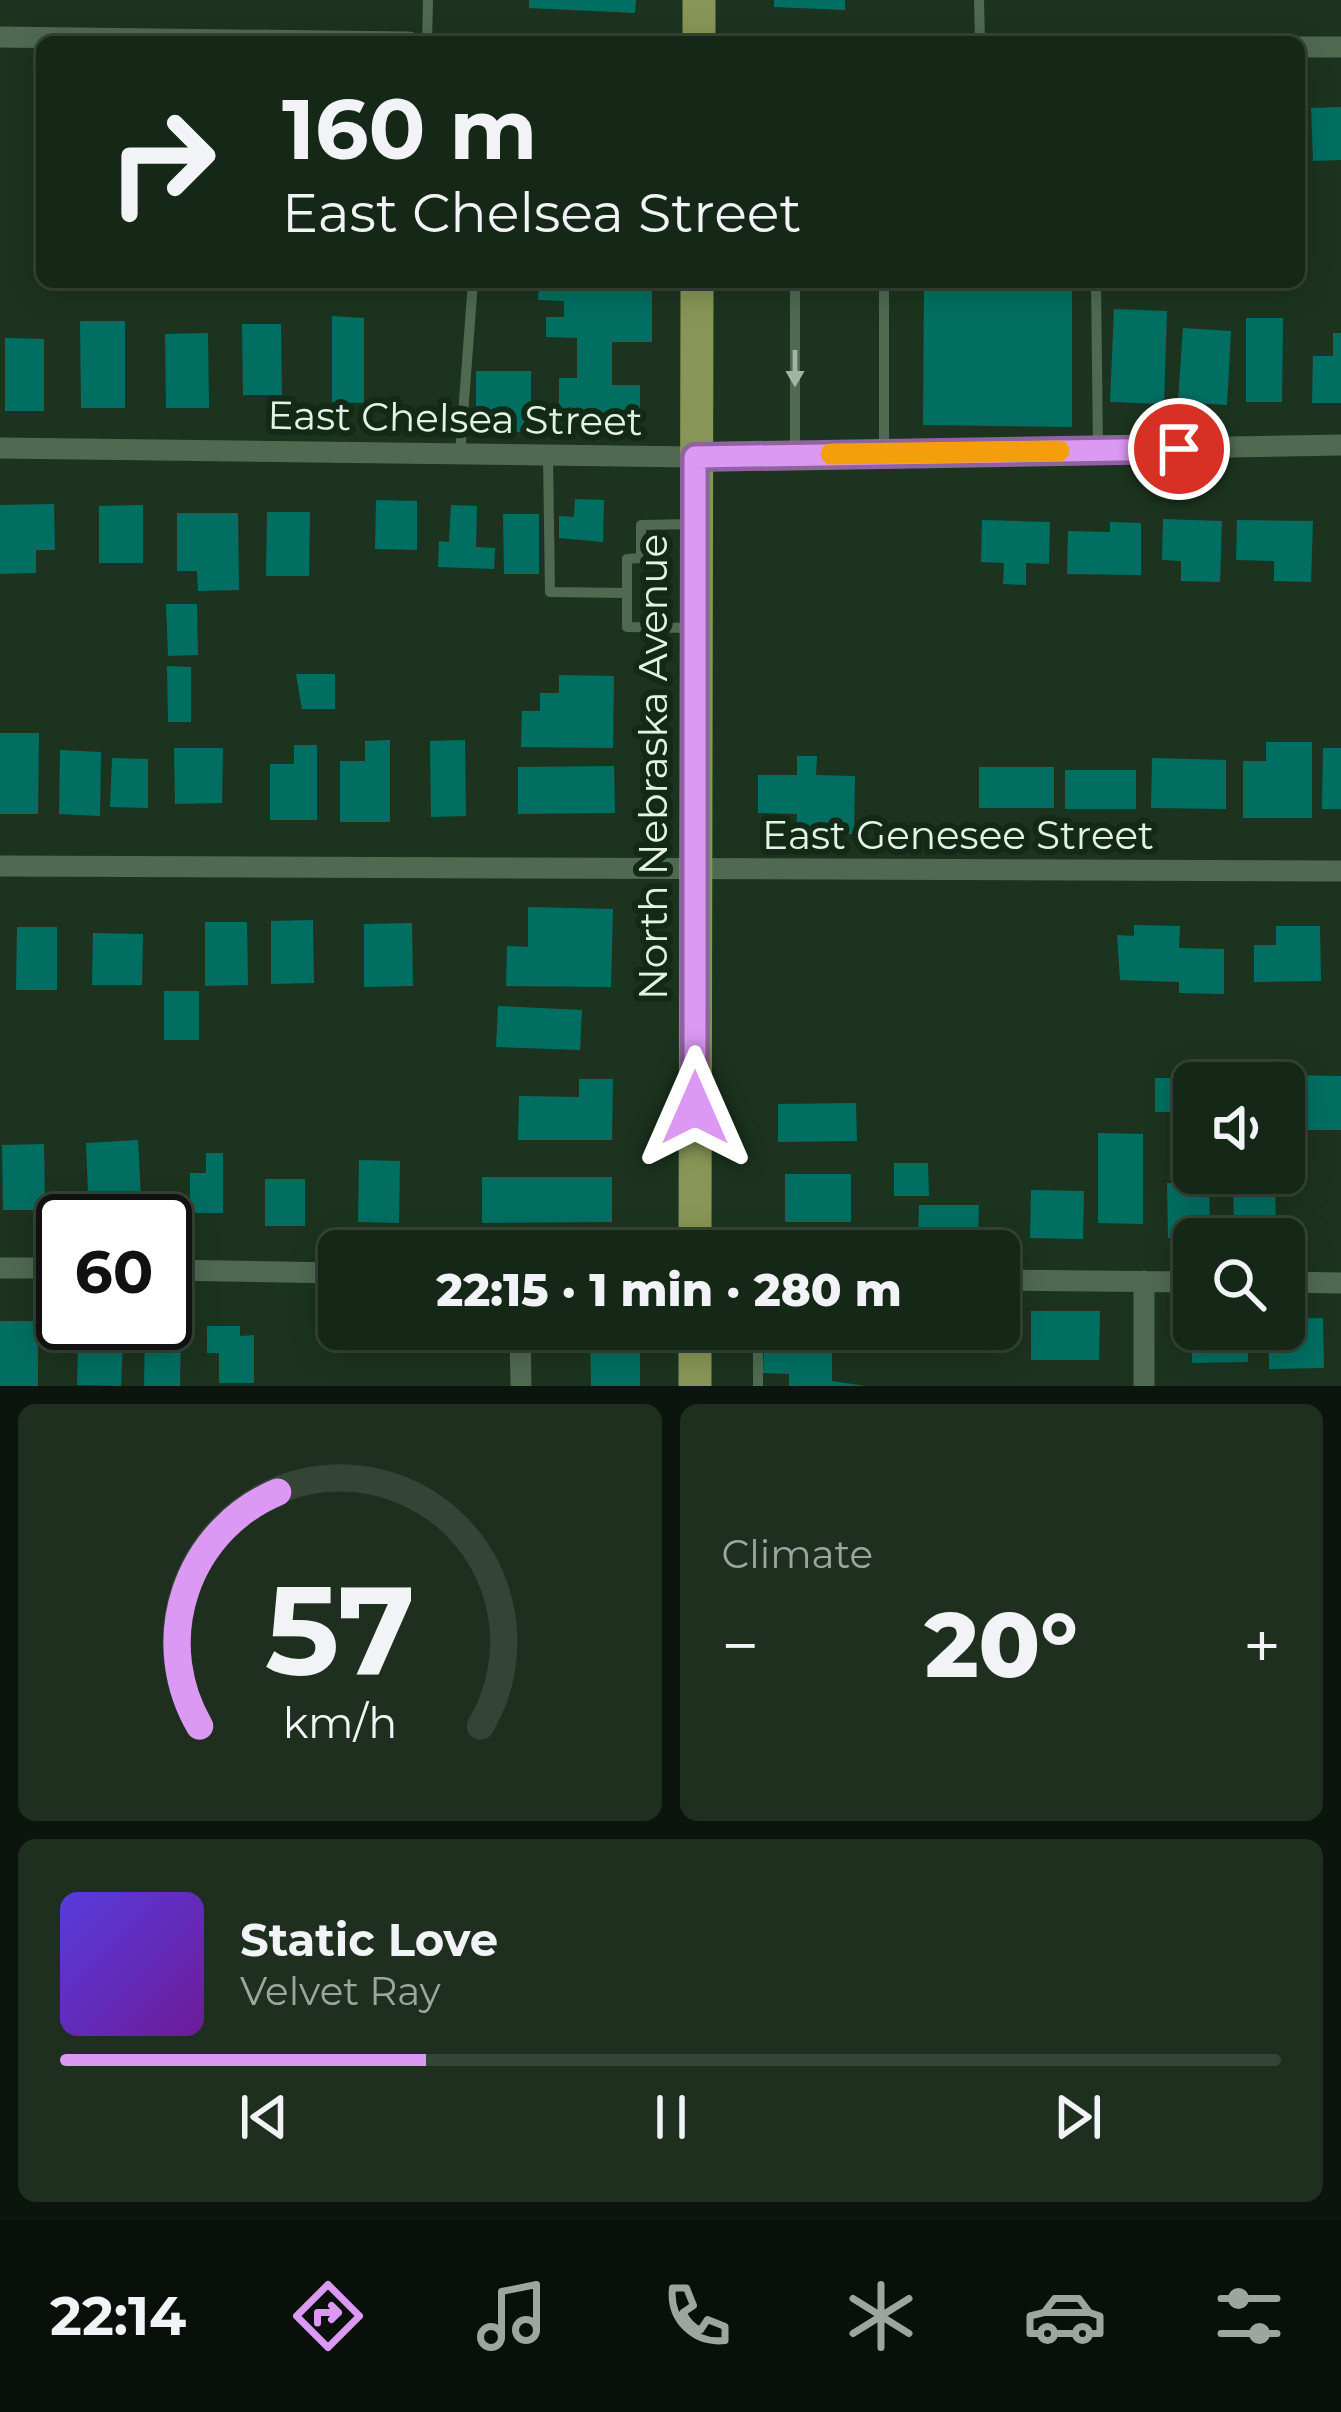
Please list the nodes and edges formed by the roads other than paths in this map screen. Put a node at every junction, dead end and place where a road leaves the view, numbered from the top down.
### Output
1 (428, 0) edge
2 (699, 0) edge
3 (979, 0) edge
4 (427, 36) edge
5 (699, 36) edge
6 (980, 36) edge
7 (0, 37) edge
8 (36, 37) edge
9 (1305, 47) edge
10 (1341, 47) edge
11 (472, 288) edge
12 (697, 288) edge
13 (795, 288) edge
14 (884, 288) edge
15 (1096, 288) edge
16 (1341, 446) edge
17 (0, 448) edge
18 (1099, 451) junction
19 (884, 453) junction
20 (460, 454) junction
21 (548, 455) junction
22 (795, 455) junction
23 (695, 457) junction
24 (695, 524) junction
25 (627, 593) junction
26 (696, 628) junction
27 (0, 866) edge
28 (696, 871) junction
29 (1341, 871) edge
30 (695, 1230) edge
31 (0, 1268) edge
32 (36, 1268) edge
33 (192, 1270) edge
34 (318, 1273) edge
35 (1020, 1280) edge
36 (1144, 1281) junction
37 (1173, 1282) edge
38 (1305, 1282) edge
39 (1341, 1282) edge
40 (520, 1350) edge
41 (695, 1350) edge
42 (758, 1350) edge
43 (521, 1386) edge
44 (695, 1386) edge
45 (758, 1386) edge
46 (1144, 1386) edge

1 - 4 lane
2 - 5 main road
3 - 6 lane
7 - 8 street
9 - 10 street
11 - 20 lane
12 - 23 main road, North Nebraska Avenue
13 -> 22 lane
14 - 19 lane
15 - 18 lane
16 - 18 street, East Chelsea Street
17 - 20 street, East Chelsea Street
18 - 19 street, East Chelsea Street
19 - 22 street, East Chelsea Street
20 - 21 street, East Chelsea Street
21 - 23 street, East Chelsea Street
21 - 25 lane
22 - 23 street, East Chelsea Street
23 - 24 main road, North Nebraska Avenue
24 - 25 lane
24 - 26 main road, North Nebraska Avenue
25 - 26 lane
26 - 28 main road, North Nebraska Avenue
27 - 28 street, East Genesee Street
28 - 29 street, East Genesee Street
28 - 30 main road, North Nebraska Avenue
31 - 32 street
33 - 34 street
35 - 36 street
36 - 37 street
36 - 46 street
38 - 39 street
40 - 43 street
41 - 44 main road
42 - 45 lane

